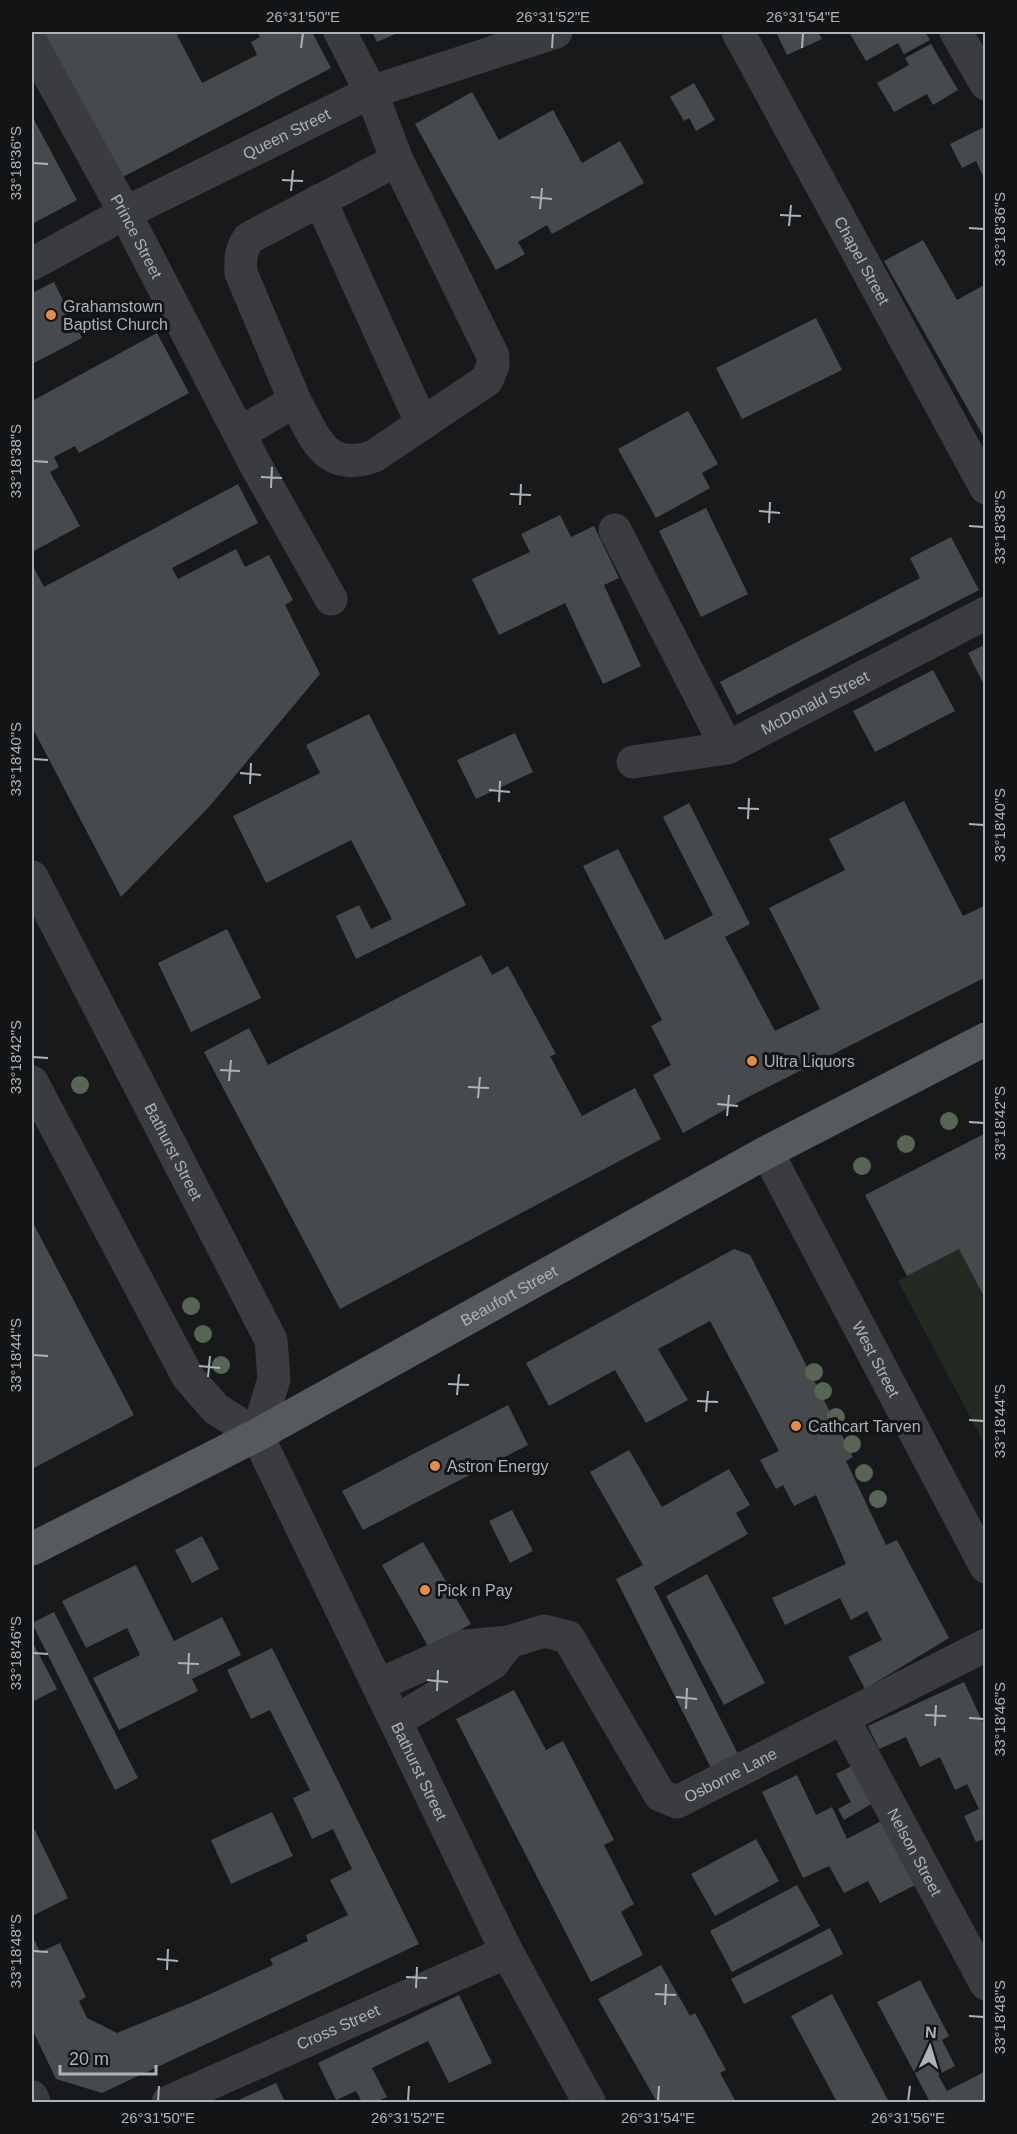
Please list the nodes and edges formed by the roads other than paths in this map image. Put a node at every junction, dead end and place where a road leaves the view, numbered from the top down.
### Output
1 (340, 32) edge
2 (556, 32) edge
3 (738, 32) edge
4 (956, 32) edge
5 (32, 44) edge
6 (986, 84) edge
7 (371, 92) junction
8 (397, 160) junction
9 (320, 200) junction
10 (125, 213) junction
11 (32, 264) edge
12 (296, 401) junction
13 (422, 424) junction
14 (240, 433) junction
15 (986, 488) edge
16 (615, 530) dead end
17 (331, 599) dead end
18 (986, 613) edge
19 (727, 748) junction
20 (633, 762) dead end
21 (32, 877) edge
22 (986, 1039) edge
23 (32, 1082) edge
24 (767, 1152) junction
25 (257, 1435) junction
26 (32, 1549) edge
27 (986, 1567) edge
28 (508, 1642) junction
29 (986, 1645) edge
30 (378, 1685) junction
31 (843, 1718) junction
32 (396, 1721) junction
33 (507, 1952) junction
34 (986, 1984) edge
35 (32, 2097) edge
36 (34, 2103) edge
37 (168, 2103) edge
38 (589, 2103) edge

1 - 7 street
2 - 7 street, Queen Street
3 - 15 street, Chapel Street
4 - 6 street
5 - 10 street, Prince Street
7 - 8 street
7 - 10 street, Queen Street
8 - 9 street
8 - 13 street
9 - 12 street
9 - 13 street
10 - 11 street, Queen Street
10 - 14 street, Prince Street
12 - 13 street
12 - 14 street
14 - 17 street, Prince Street
16 - 19 street
18 - 19 street, McDonald Street
19 - 20 street, McDonald Street
21 - 25 street, Bathurst Street
22 - 24 main road, Beaufort Street
23 - 25 street
24 - 25 main road, Beaufort Street
24 - 27 street, West Street
25 - 26 main road, Beaufort Street
25 - 30 street, Bathurst Street
28 - 30 street, Osborne Lane
28 - 31 street, Osborne Lane
28 - 32 street
29 - 31 street, Osborne Lane
30 - 32 street, Bathurst Street
31 - 34 street, Nelson Street
32 - 33 street, Bathurst Street
33 - 37 street, Cross Street
33 - 38 street, Bathurst Street
35 - 36 street

